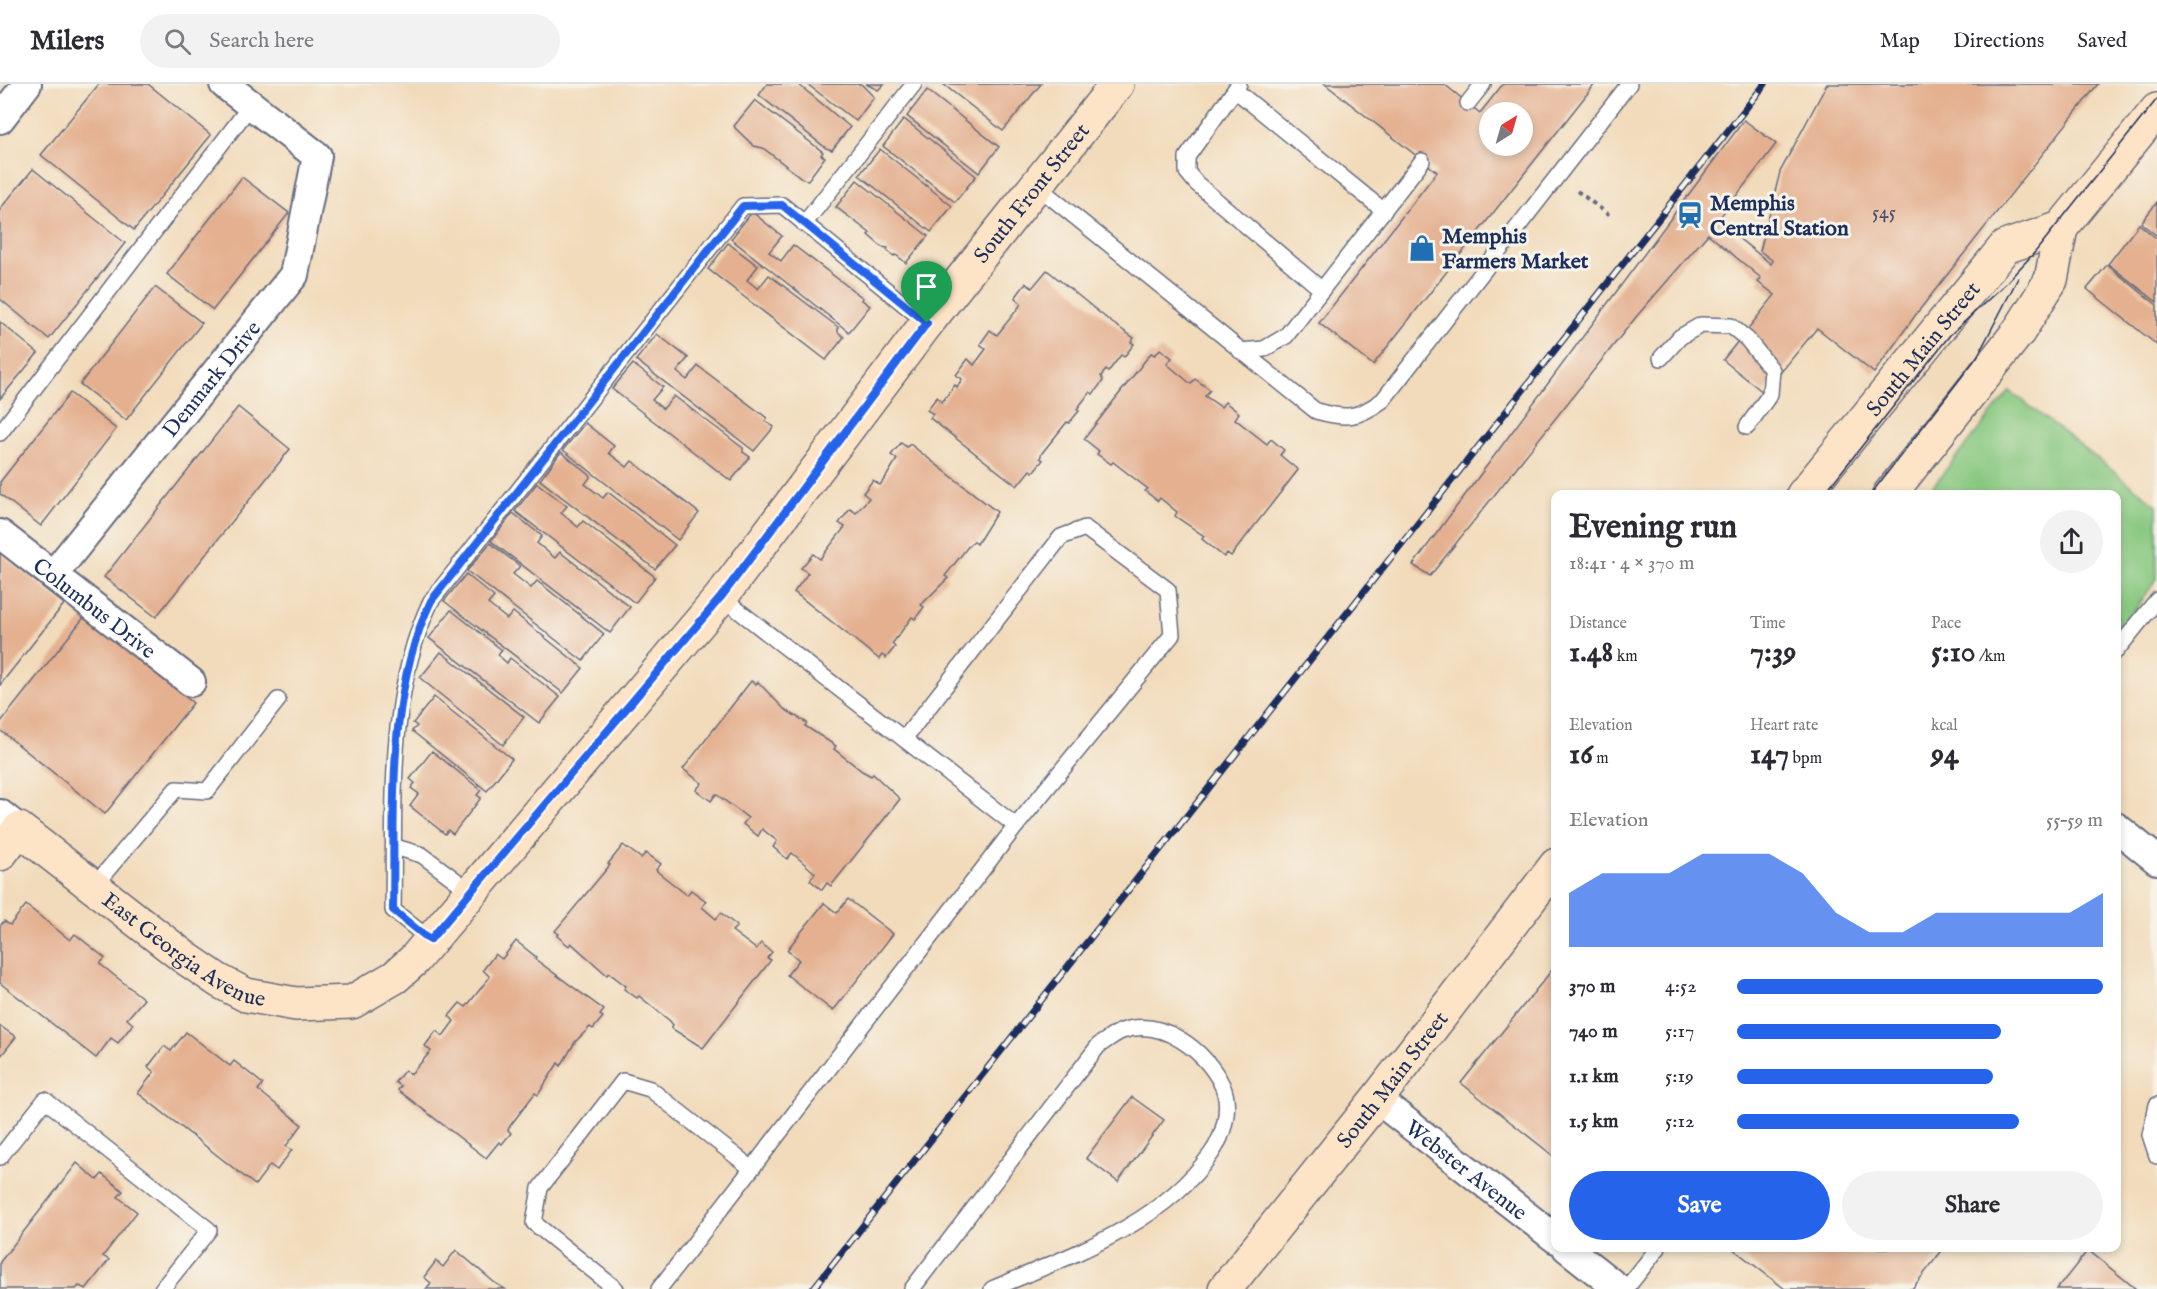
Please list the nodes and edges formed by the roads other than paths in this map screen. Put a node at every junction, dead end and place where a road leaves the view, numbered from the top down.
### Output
1 (27, 84) edge
2 (224, 84) edge
3 (914, 84) edge
4 (1117, 84) edge
5 (1483, 84) edge
6 (1629, 84) edge
7 (1237, 87) edge
8 (1468, 103) dead end
9 (251, 105) junction
10 (2157, 110) edge
11 (0, 119) edge
12 (1422, 161) dead end
13 (1037, 186) junction
14 (1384, 211) junction
15 (804, 224) junction
16 (2061, 228) junction
17 (1322, 290) junction
18 (927, 323) junction
19 (1240, 351) junction
20 (1661, 358) dead end
21 (1747, 427) dead end
22 (0, 433) edge
23 (1807, 490) edge
24 (1893, 490) edge
25 (0, 534) edge
26 (53, 575) junction
27 (721, 597) junction
28 (2157, 600) edge
29 (2121, 645) edge
30 (191, 681) dead end
31 (279, 700) dead end
32 (904, 739) junction
33 (1016, 826) junction
34 (2121, 831) edge
35 (6, 832) edge
36 (394, 847) junction
37 (2157, 860) edge
38 (1551, 872) edge
39 (93, 887) junction
40 (470, 891) junction
41 (430, 940) junction
42 (371, 993) joint
43 (1377, 1099) junction
44 (2157, 1106) edge
45 (2157, 1156) edge
46 (0, 1157) edge
47 (751, 1168) junction
48 (1551, 1235) edge
49 (1572, 1252) edge
50 (1655, 1252) edge
51 (162, 1289) edge
52 (616, 1289) edge
53 (659, 1289) edge
54 (912, 1289) edge
55 (992, 1289) edge
56 (1225, 1289) edge
57 (1619, 1289) edge
58 (1626, 1289) edge

1 - 11 street
2 - 9 street
3 - 15 lane
4 - 13 main road, South Front Street
5 - 8 lane
6 - 19 lane
7 - 14 lane
7 - 17 lane
9 - 22 lane
9 - 26 street, Denmark Drive
10 - 16 main road
12 - 14 lane
13 - 18 main road, South Front Street
13 - 19 lane
14 - 17 lane
15 - 18 lane
15 - 36 lane
16 - 23 main road, South Main Street
16 - 24 main road
17 - 19 lane
18 - 27 main road, South Front Street
20 - 21 lane
25 - 26 street, Columbus Drive
26 - 30 street, Columbus Drive
27 - 32 lane
27 - 40 main road, South Front Street
28 - 29 lane
31 - 39 lane
32 - 33 lane
32 - 33 lane
33 - 47 lane
34 - 37 street
35 - 39 main road, East Georgia Avenue
36 - 40 lane
36 - 41 lane
38 - 43 main road, South Main Street
39 - 42 main road, East Georgia Avenue
40 - 41 main road, South Front Street
41 - 42 main road, South Front Street
43 - 48 street, Webster Avenue
43 - 56 main road, South Main Street
44 - 45 lane
46 - 51 lane
47 - 52 lane
47 - 53 lane
49 - 57 street
50 - 58 lane
54 - 55 lane

